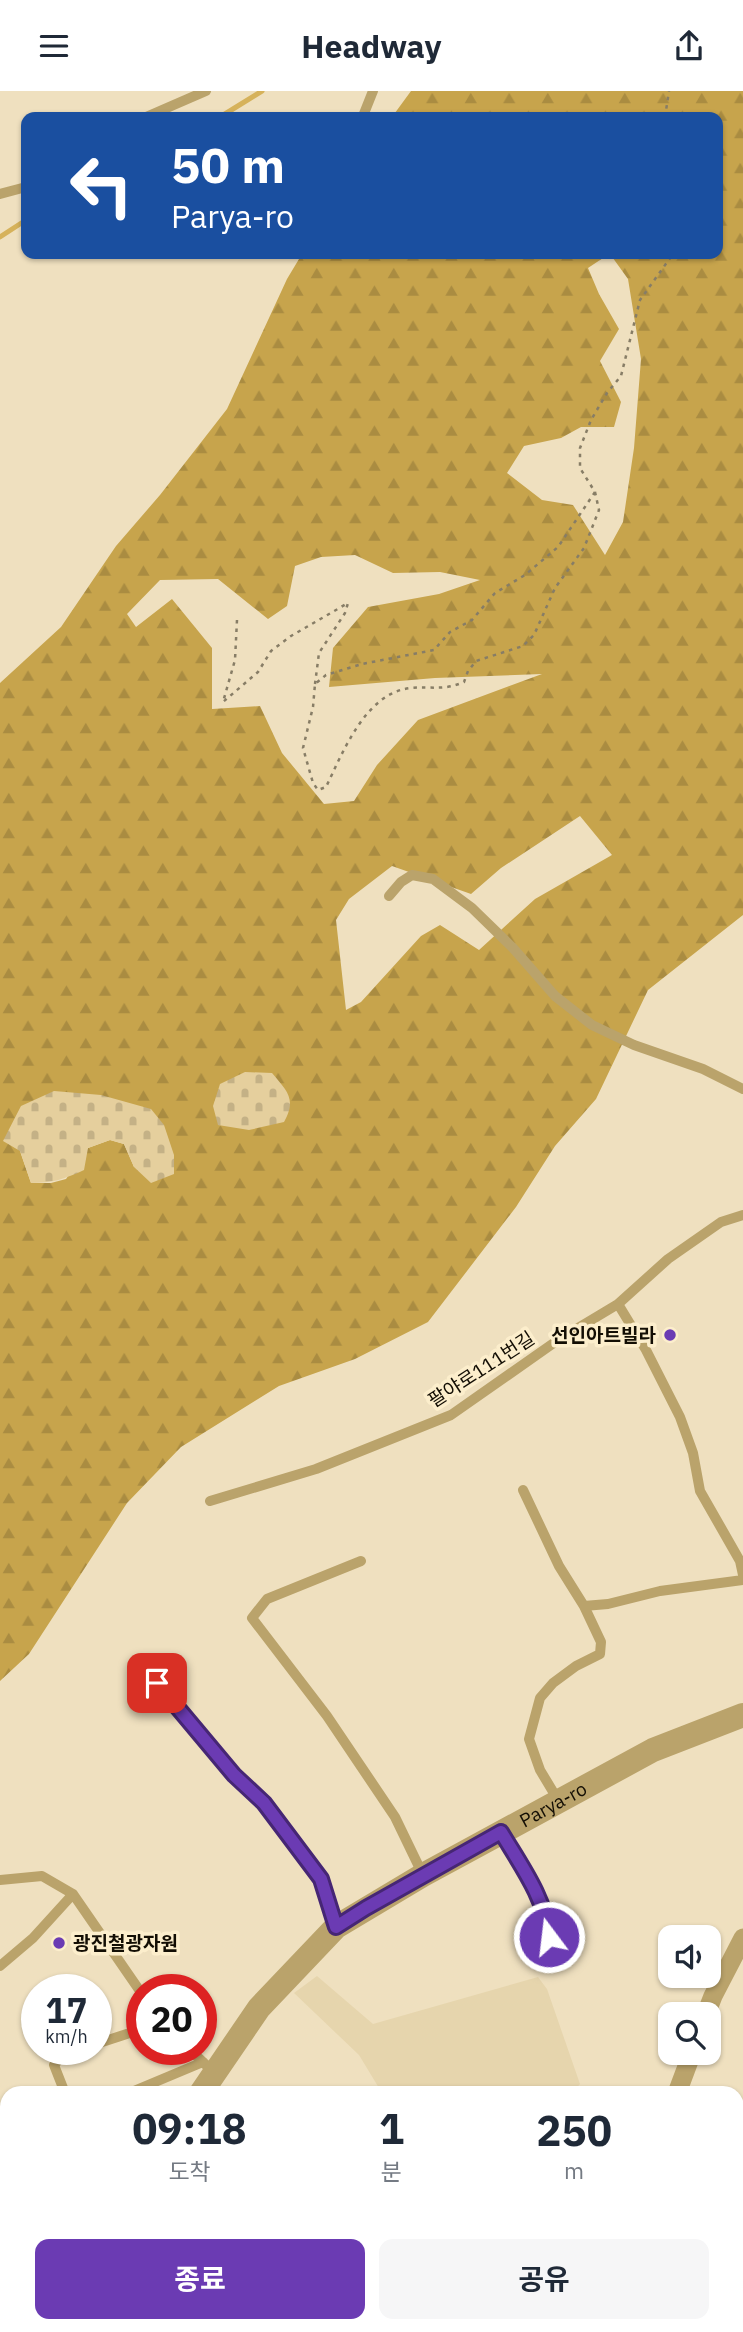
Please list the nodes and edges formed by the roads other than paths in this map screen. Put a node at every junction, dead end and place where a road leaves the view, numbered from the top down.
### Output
1 (206, 91) edge
2 (373, 91) edge
3 (158, 112) edge
4 (365, 112) edge
5 (21, 188) edge
6 (0, 194) edge
7 (389, 896) dead end
8 (743, 1089) edge
9 (743, 1215) edge
10 (618, 1304) junction
11 (523, 1490) dead end
12 (211, 1501) dead end
13 (361, 1561) dead end
14 (743, 1578) edge
15 (584, 1606) junction
16 (141, 1662) dead end
17 (743, 1715) edge
18 (558, 1801) junction
19 (501, 1832) junction
20 (423, 1875) junction
21 (0, 1880) edge
22 (73, 1893) junction
23 (336, 1927) junction
24 (549, 1937) dead end
25 (743, 1938) edge
26 (0, 1966) edge
27 (128, 1974) edge
28 (711, 2002) edge
29 (54, 2065) edge
30 (688, 2065) edge
31 (206, 2076) edge
32 (62, 2086) edge
33 (161, 2086) edge
34 (680, 2086) edge

1 - 3 lane
2 - 4 lane
5 - 6 lane
7 - 8 lane
9 - 10 lane, 팔야로111번길
10 - 12 lane, 팔야로111번길
10 - 14 lane
11 - 15 lane
13 - 20 lane
14 - 15 lane
15 - 18 lane
16 - 23 lane
17 - 18 street, Parya-ro
18 - 19 street, Parya-ro
19 - 20 street, Parya-ro
19 - 24 lane
20 - 23 street, Parya-ro
21 - 22 lane
22 - 26 lane
22 - 27 lane
23 - 31 street, Parya-ro
25 - 28 street
29 - 32 lane
30 - 34 street
31 - 33 lane

